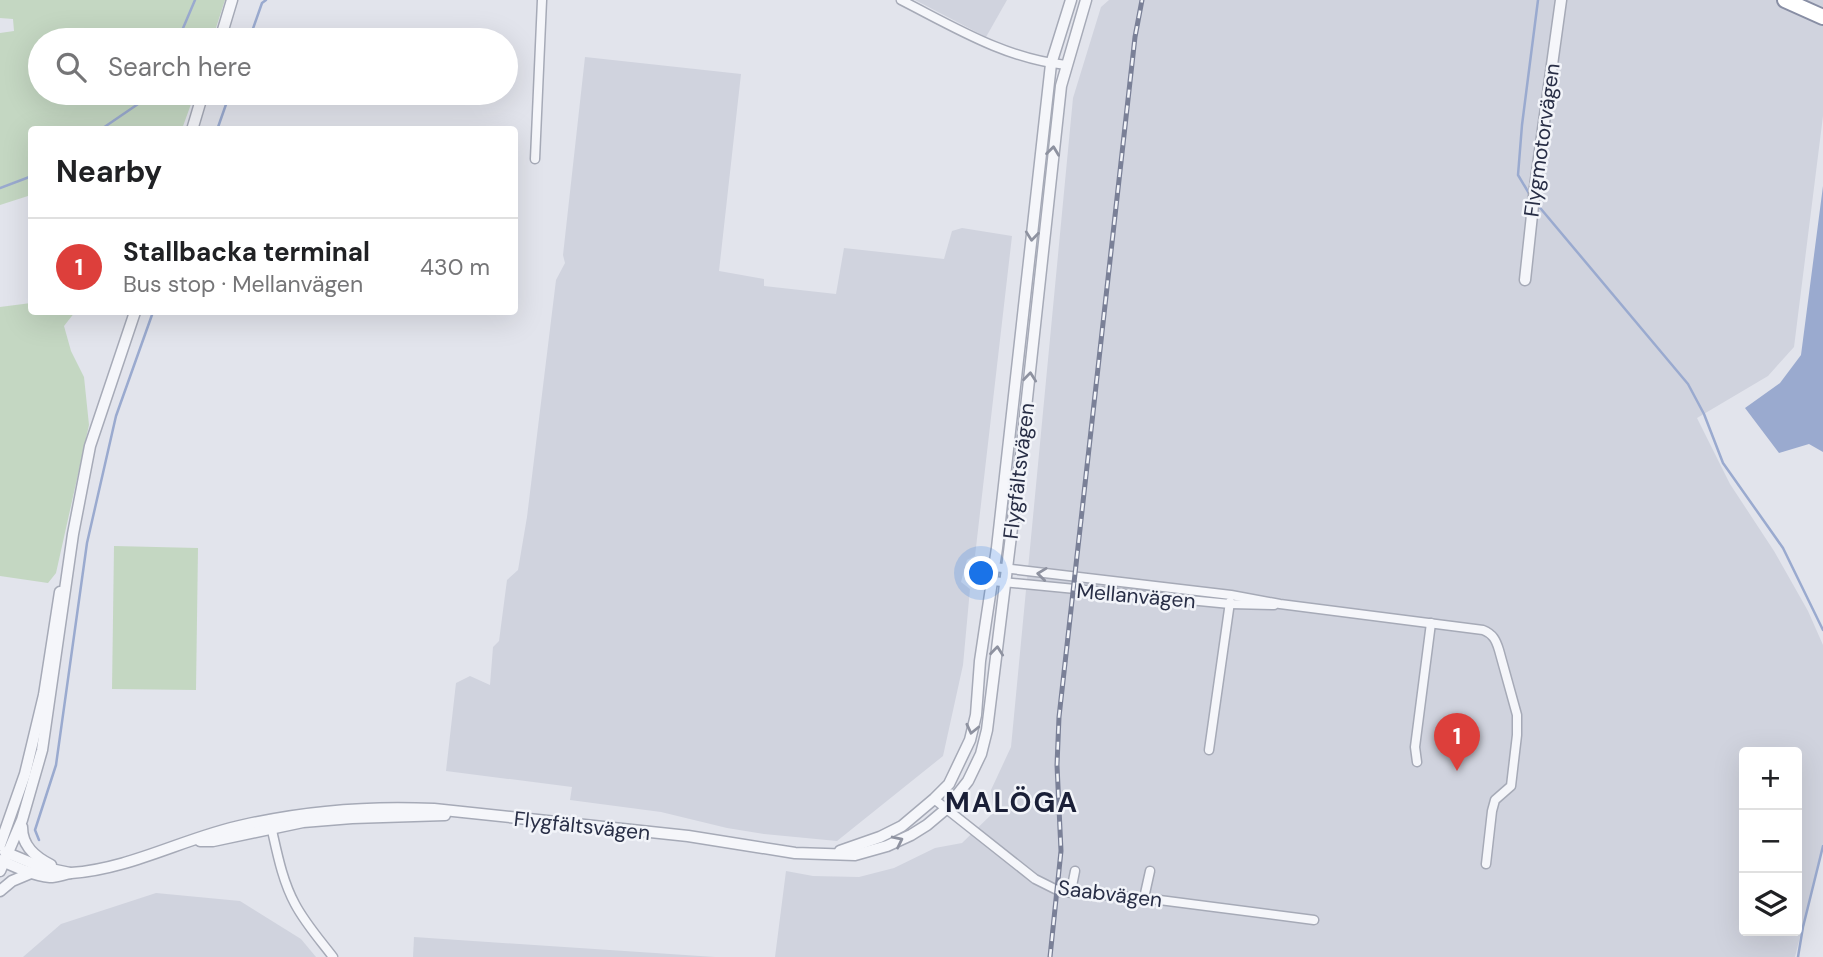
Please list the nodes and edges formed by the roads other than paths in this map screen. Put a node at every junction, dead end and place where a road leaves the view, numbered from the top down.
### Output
1 (232, 0) edge
2 (542, 0) edge
3 (901, 0) edge
4 (1071, 0) edge
5 (1086, 0) edge
6 (1561, 0) edge
7 (1785, 0) edge
8 (1823, 18) edge
9 (224, 28) edge
10 (1051, 64) junction
11 (1066, 65) junction
12 (200, 105) edge
13 (193, 126) edge
14 (535, 159) dead end
15 (1525, 280) dead end
16 (134, 315) edge
17 (73, 534) junction
18 (994, 567) junction
19 (1007, 569) junction
20 (992, 581) junction
21 (1005, 583) junction
22 (1231, 600) junction
23 (1431, 623) junction
24 (1209, 750) dead end
25 (1417, 762) dead end
26 (934, 799) junction
27 (946, 809) junction
28 (22, 820) junction
29 (270, 824) junction
30 (832, 853) junction
31 (2, 857) edge
32 (1486, 864) dead end
33 (1075, 871) dead end
34 (1150, 871) dead end
35 (66, 872) junction
36 (30, 873) junction
37 (0, 891) edge
38 (1071, 891) junction
39 (1144, 898) junction
40 (1314, 920) dead end
41 (333, 957) edge

1 - 9 street
2 - 14 street
3 - 10 street
4 - 10 street, Flygfältsvägen
5 - 11 street, Flygfältsvägen
6 - 15 street, Flygmotorvägen
7 - 8 highway
10 - 11 street
10 -> 18 street, Flygfältsvägen
19 -> 11 street, Flygfältsvägen
12 - 13 street
16 - 17 street
17 - 28 street
17 - 31 street
18 - 19 street, Mellanvägen
18 - 20 street, Flygfältsvägen
19 - 21 street, Flygfältsvägen
22 -> 19 street, Mellanvägen
20 - 21 street, Mellanvägen
20 -> 26 street, Flygfältsvägen
21 - 22 street, Mellanvägen
27 -> 21 street, Flygfältsvägen
22 - 23 street, Mellanvägen
22 - 24 street
23 - 25 street
23 - 32 street, Mellanvägen
26 - 27 street, Saabvägen
26 - 30 street, Flygfältsvägen
30 -> 27 street, Flygfältsvägen
27 - 38 street, Saabvägen
28 - 31 street
28 - 35 street
29 - 30 street, Flygfältsvägen
29 - 35 street, Flygfältsvägen
29 - 41 street
31 - 35 street, Flygfältsvägen
31 - 36 street, Flygfältsvägen
33 - 38 street
34 - 39 street
35 - 36 street, Flygfältsvägen
36 - 37 street
38 - 39 street, Saabvägen
39 - 40 street, Saabvägen

